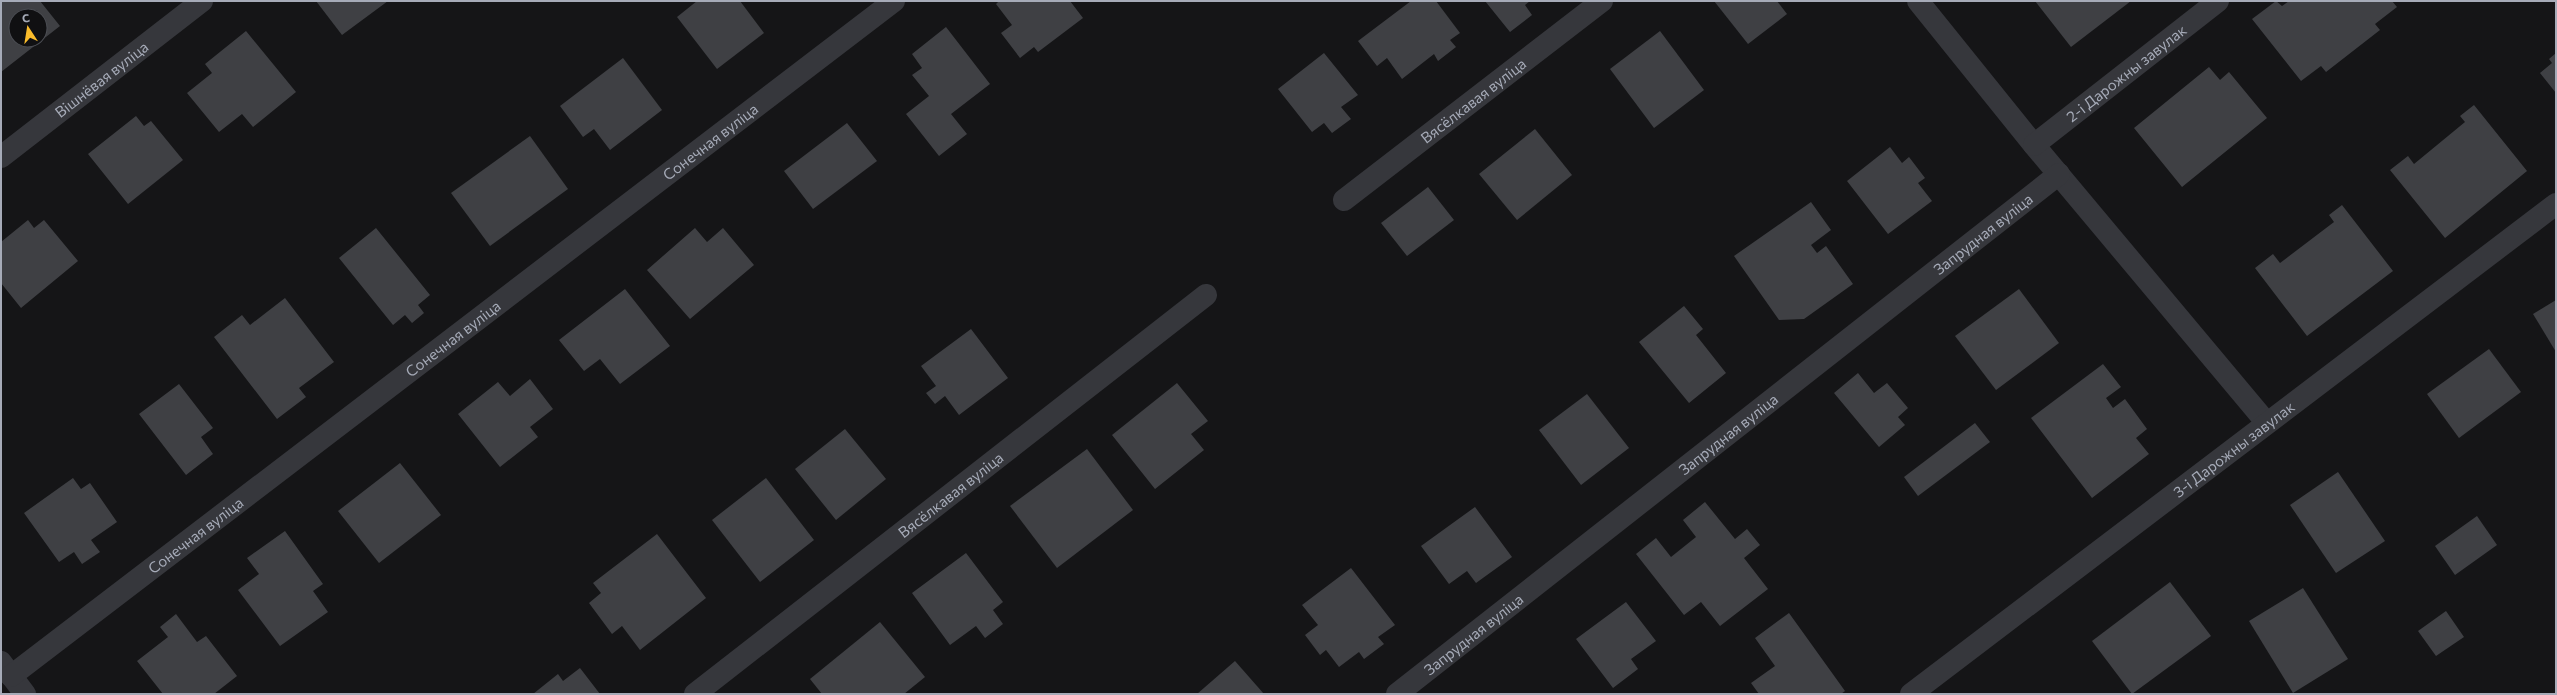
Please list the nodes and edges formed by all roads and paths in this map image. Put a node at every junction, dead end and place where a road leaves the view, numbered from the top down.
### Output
1 (202, 1) edge
2 (894, 1) edge
3 (1602, 1) edge
4 (1918, 1) edge
5 (2218, 1) edge
6 (2034, 145) junction
7 (1, 157) edge
8 (2059, 174) junction
9 (1344, 200) dead end
10 (2556, 204) edge
11 (1206, 295) dead end
12 (2266, 422) junction
13 (6, 669) edge
14 (25, 694) edge
15 (695, 694) edge
16 (1397, 694) edge
17 (1911, 694) edge

1 - 7 street, Вішнёвая вуліца
2 - 13 street, Сонечная вуліца
3 - 9 street, Вясёлкавая вуліца
4 - 6 street
5 - 6 street, 2-і Дарожны завулак
6 - 8 street
8 - 12 street
8 - 16 street, Запрудная вуліца
10 - 12 street, 3-і Дарожны завулак
11 - 15 street, Вясёлкавая вуліца
12 - 17 street, 3-і Дарожны завулак
13 - 14 street

